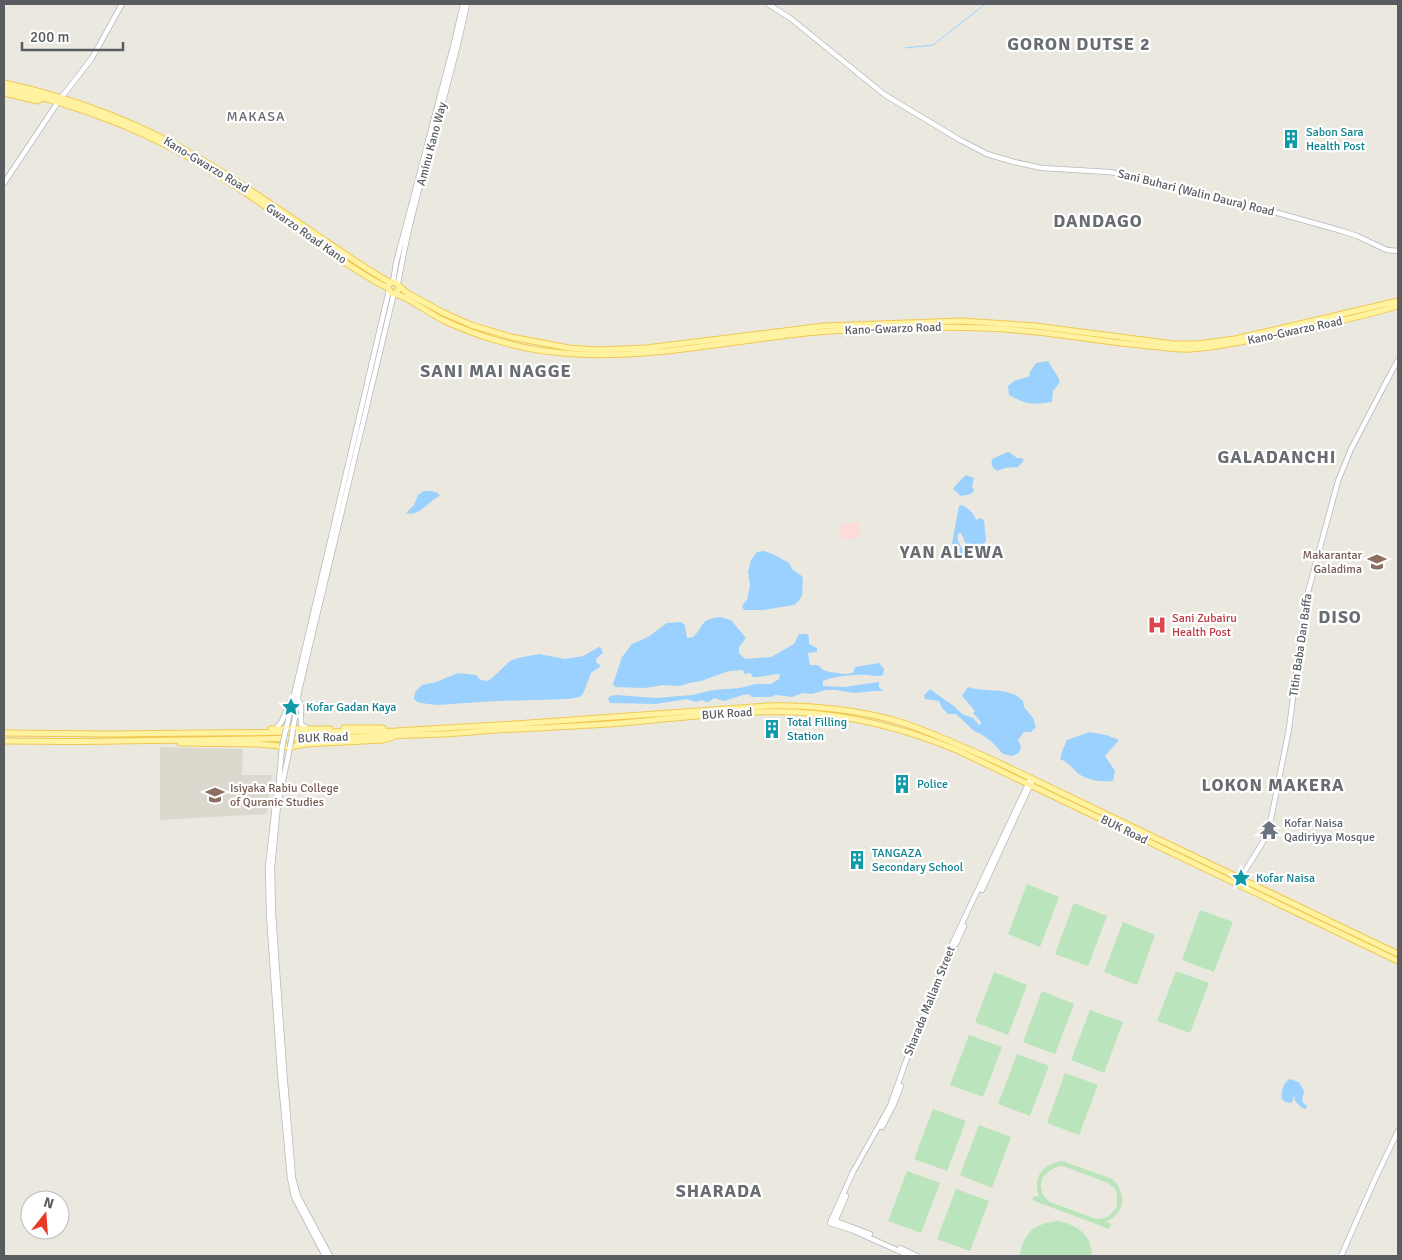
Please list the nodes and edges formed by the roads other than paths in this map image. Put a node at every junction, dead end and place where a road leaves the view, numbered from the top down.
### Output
1 (122, 4) edge
2 (463, 4) edge
3 (466, 4) edge
4 (768, 4) edge
5 (4, 83) edge
6 (4, 88) edge
7 (4, 93) edge
8 (42, 97) junction
9 (60, 100) junction
10 (433, 130) junction
11 (4, 183) edge
12 (1398, 251) edge
13 (393, 287) junction
14 (1398, 301) edge
15 (1398, 306) edge
16 (1339, 318) junction
17 (1398, 360) edge
18 (292, 698) junction
19 (298, 698) junction
20 (286, 728) junction
21 (293, 728) junction
22 (307, 728) junction
23 (276, 729) junction
24 (4, 733) edge
25 (397, 733) junction
26 (165, 734) junction
27 (173, 740) junction
28 (4, 741) edge
29 (282, 747) junction
30 (290, 747) junction
31 (1030, 781) junction
32 (1239, 881) junction
33 (1398, 954) edge
34 (1398, 961) edge
35 (277, 993) junction
36 (1398, 1131) edge
37 (832, 1222) junction
38 (325, 1256) edge
39 (330, 1256) edge
40 (910, 1256) edge
41 (917, 1256) edge
42 (1341, 1256) edge

1 - 9 main road
2 - 10 main road, Aminu Kano Way
3 - 10 main road, Aminu Kano Way
4 - 12 main road, Sani Buhari (Walin Daura) Road
5 - 9 main road, Kano-Gwarzo Road
6 - 8 main road
7 - 8 main road
8 - 9 main road
9 - 11 main road
9 - 13 main road, Kano-Gwarzo Road
10 - 13 main road, Aminu Kano Way
13 - 16 main road, Kano-Gwarzo Road
13 - 18 main road
13 - 19 main road
14 - 16 main road, Kano-Gwarzo Road
15 - 16 main road, Kano-Gwarzo Road
17 - 32 main road, Titin Baba Dan Baffa
18 - 20 main road
18 - 23 main road
19 - 21 main road
19 - 22 main road
20 - 21 main road
20 - 23 main road
20 - 29 main road, bridge
21 - 22 main road
21 - 30 main road, bridge
22 - 25 main road
23 - 26 main road
24 - 26 main road, BUK Road
25 - 26 main road, BUK Road
25 - 27 main road, BUK Road
25 - 30 main road
25 - 31 main road, BUK Road
27 - 28 main road, BUK Road
27 - 29 main road
29 - 30 main road
29 - 35 main road
30 - 35 main road
31 - 32 main road, BUK Road
31 - 37 main road, Sharada Mallam Street
32 - 33 main road, BUK Road
32 - 34 main road, BUK Road
35 - 38 main road
35 - 39 main road
36 - 42 main road
37 - 40 main road
37 - 41 main road

